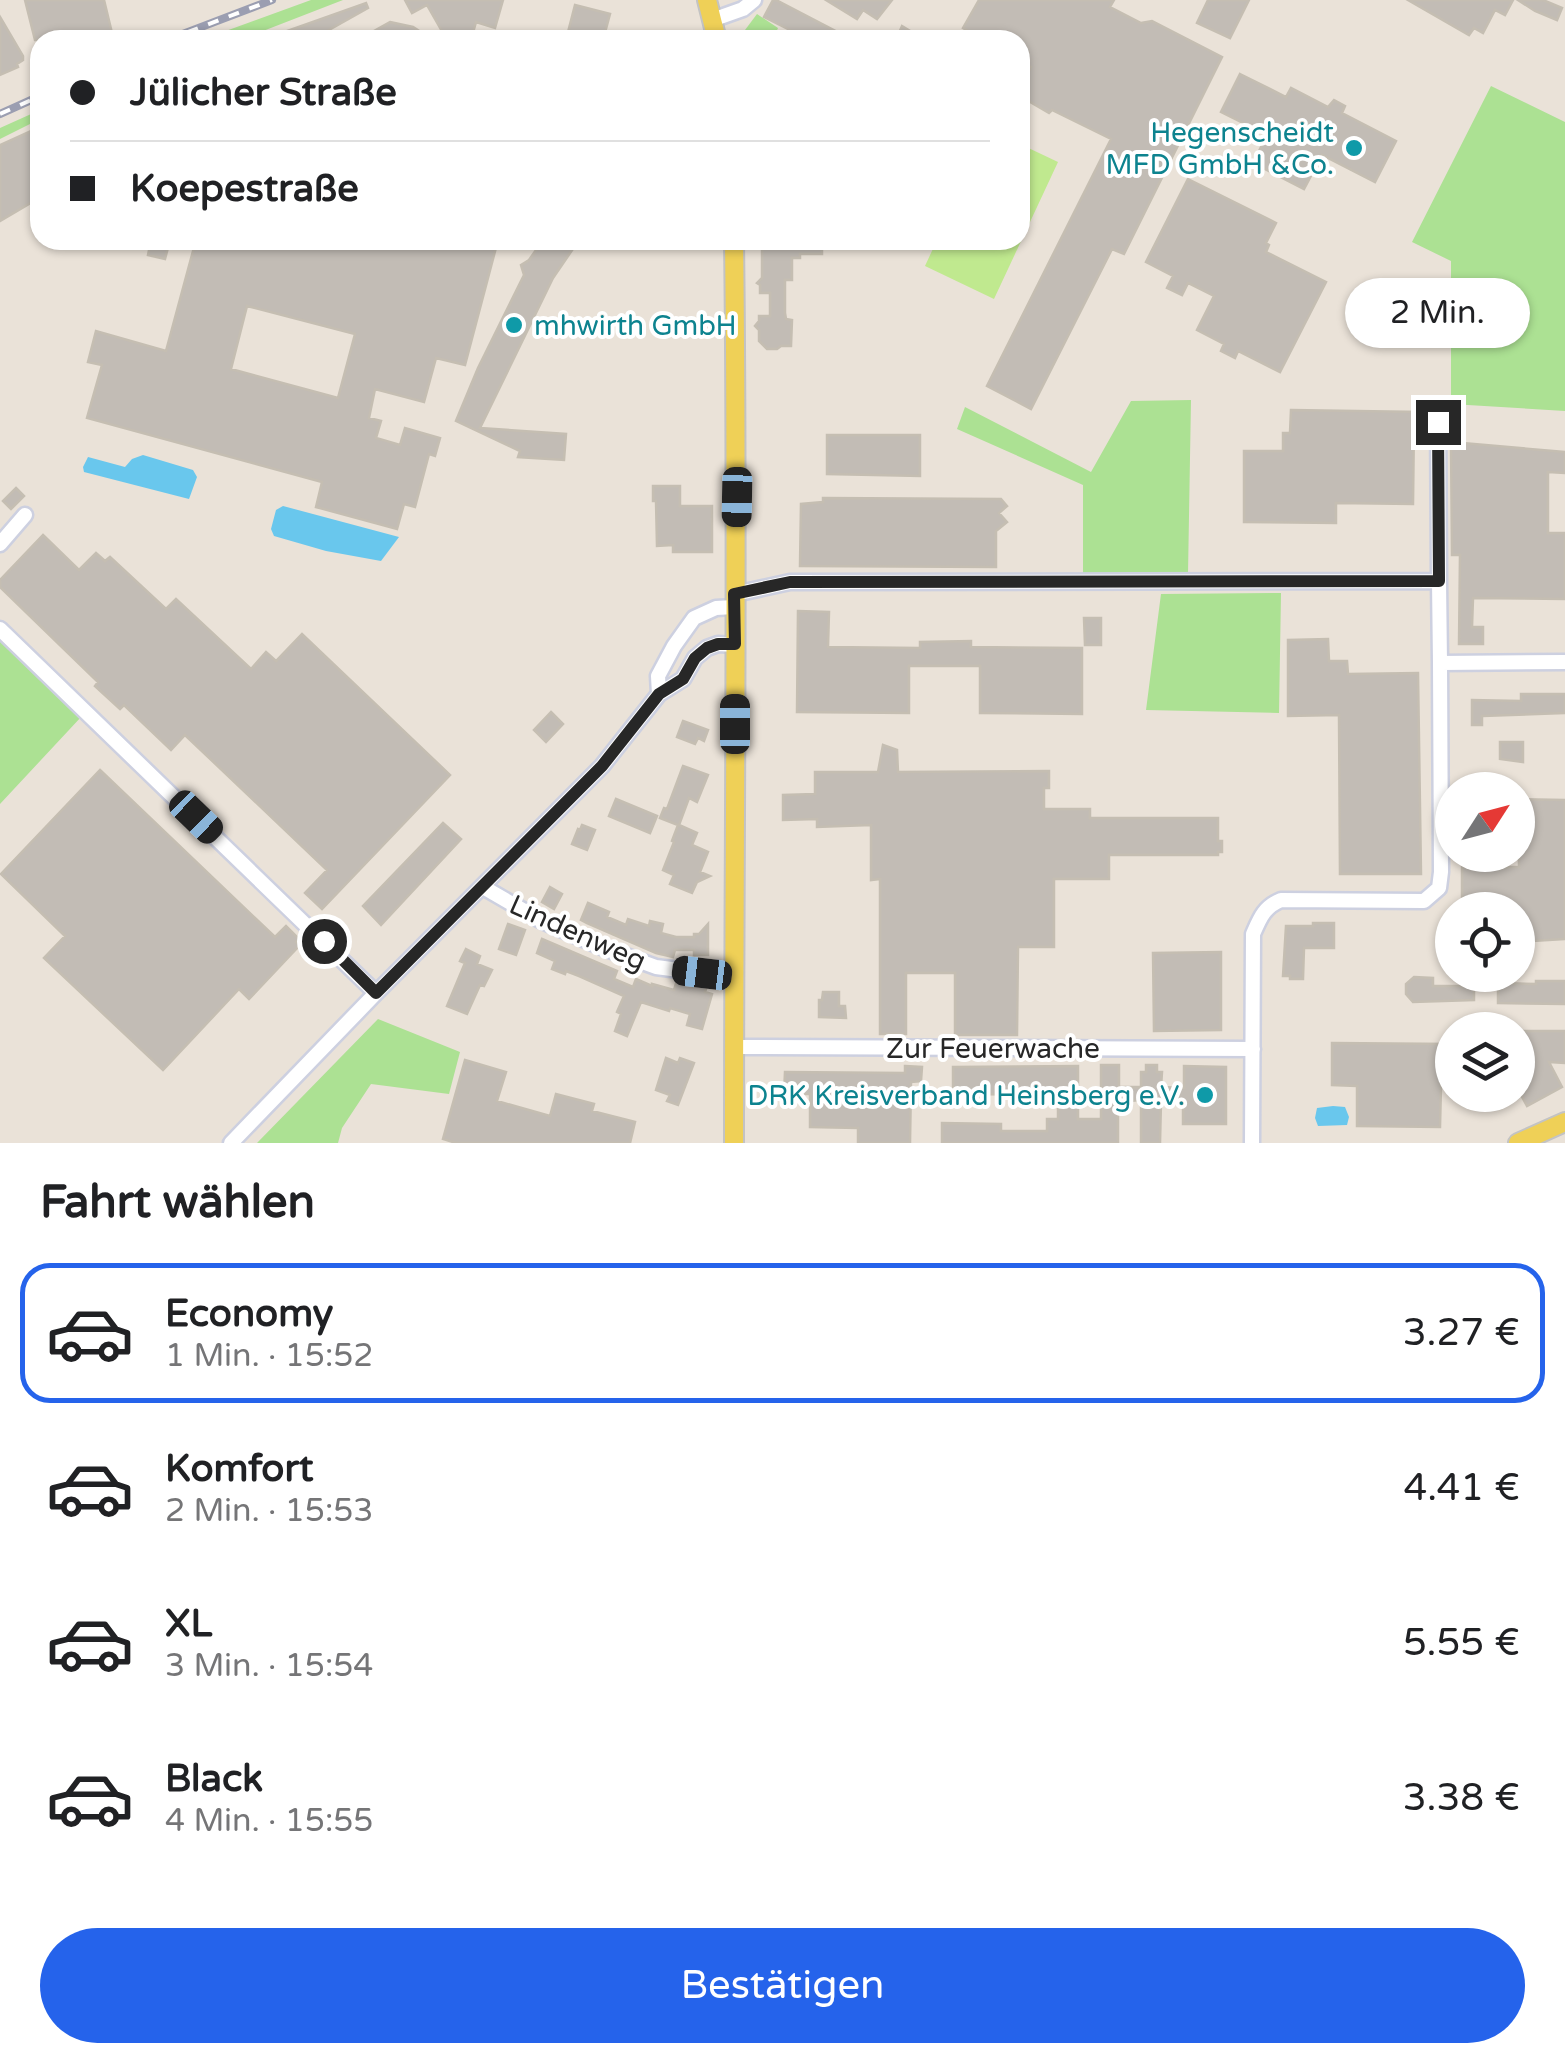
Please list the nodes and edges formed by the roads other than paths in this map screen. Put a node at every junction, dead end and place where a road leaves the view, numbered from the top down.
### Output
1 (707, 0) edge
2 (754, 0) edge
3 (712, 20) junction
4 (714, 30) edge
5 (734, 250) edge
6 (1438, 405) dead end
7 (25, 515) dead end
8 (0, 544) edge
9 (1439, 581) junction
10 (734, 600) junction
11 (0, 629) edge
12 (735, 644) junction
13 (1565, 662) edge
14 (1440, 663) junction
15 (659, 694) junction
16 (483, 887) junction
17 (735, 971) junction
18 (376, 993) junction
19 (734, 1047) junction
20 (1253, 1049) junction
21 (1565, 1122) edge
22 (1252, 1136) edge
23 (231, 1143) edge
24 (734, 1143) edge
25 (1262, 1143) edge
26 (1518, 1143) edge

1 - 3 main road
2 - 3 street
3 - 4 main road
5 - 10 main road
6 - 9 street
7 - 8 street
9 - 10 street
9 - 14 street
10 - 12 main road
10 - 15 street
11 - 18 street
12 - 15 street
12 - 17 main road
13 - 14 street
14 - 20 street
15 - 16 street
16 - 17 street, Lindenweg
16 - 18 street
17 - 19 main road
18 - 23 street
19 - 20 street, Zur Feuerwache
19 - 24 main road
20 - 22 street
21 - 26 main road
22 - 25 street

